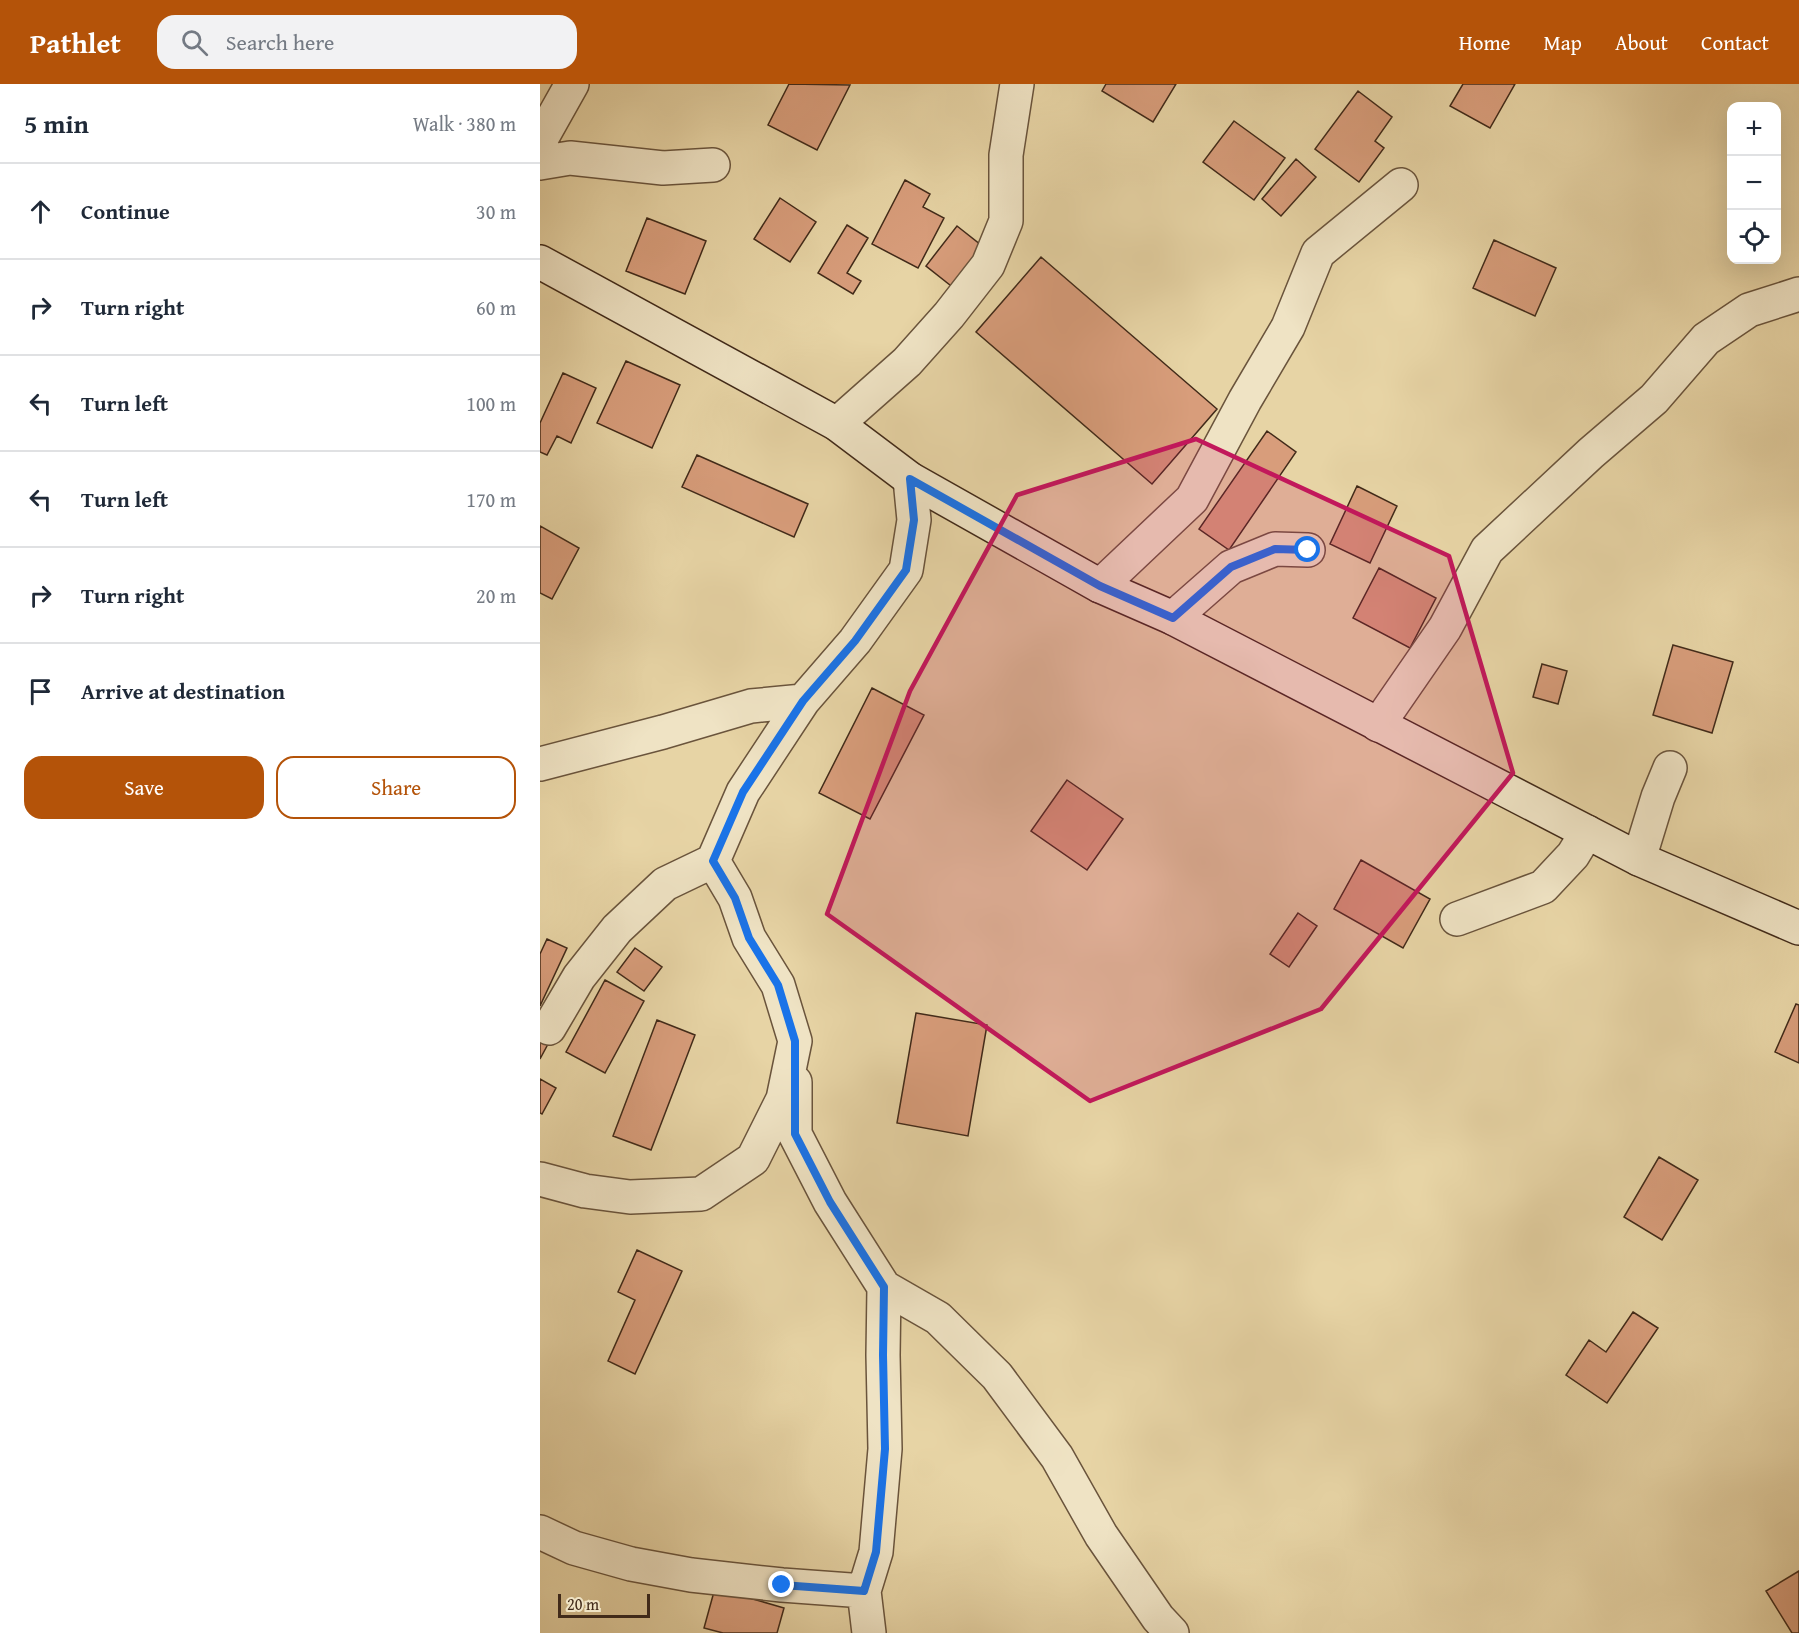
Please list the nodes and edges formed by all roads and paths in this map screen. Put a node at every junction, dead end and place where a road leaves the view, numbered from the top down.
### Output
1 (572, 84) edge
2 (1017, 84) edge
3 (540, 141) edge
4 (540, 163) edge
5 (713, 165) dead end
6 (1401, 185) dead end
7 (540, 262) edge
8 (1799, 294) edge
9 (837, 424) junction
10 (910, 479) junction
11 (1308, 550) dead end
12 (1100, 586) junction
13 (1173, 618) junction
14 (803, 701) junction
15 (1378, 725) junction
16 (540, 764) edge
17 (1670, 768) dead end
18 (1587, 832) junction
19 (1639, 859) junction
20 (713, 861) junction
21 (1456, 919) dead end
22 (1799, 928) edge
23 (549, 1028) dead end
24 (795, 1041) junction
25 (540, 1179) edge
26 (884, 1287) junction
27 (540, 1532) edge
28 (864, 1591) junction
29 (869, 1633) edge
30 (1172, 1633) edge

1 - 3 street
2 - 9 street
4 - 5 street
6 - 12 street
7 - 9 street
8 - 15 street
9 - 10 street
10 - 12 street
10 - 14 street
11 - 13 street
12 - 13 street
13 - 15 street
14 - 16 street
14 - 20 street
15 - 18 street
17 - 19 street
18 - 19 street
18 - 21 street
19 - 22 street
20 - 23 street
20 - 24 street
24 - 25 street
24 - 26 street
26 - 28 street
26 - 30 street
27 - 28 street
28 - 29 street

